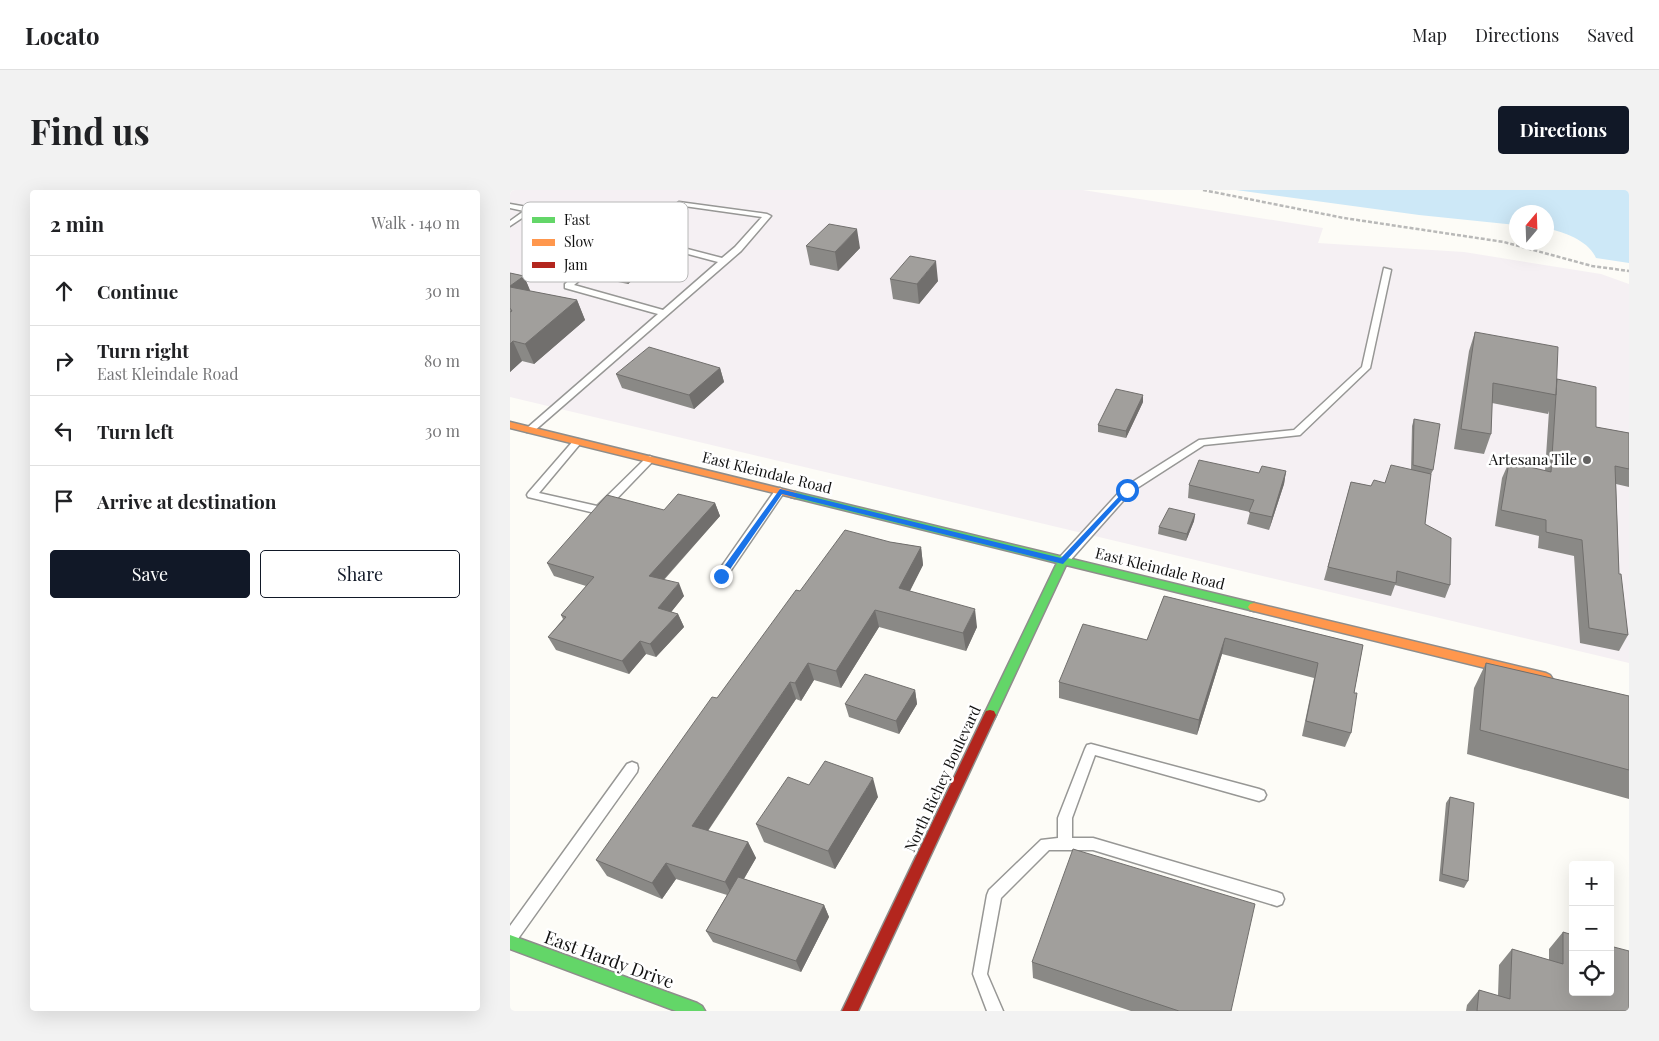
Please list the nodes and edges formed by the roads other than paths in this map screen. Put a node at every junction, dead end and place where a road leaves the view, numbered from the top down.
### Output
1 (688, 205) edge
2 (522, 216) edge
3 (510, 224) edge
4 (688, 251) edge
5 (723, 261) junction
6 (1387, 270) dead end
7 (572, 282) edge
8 (664, 313) junction
9 (510, 425) edge
10 (530, 430) junction
11 (577, 442) junction
12 (650, 460) junction
13 (780, 491) junction
14 (1063, 561) junction
15 (721, 576) dead end
16 (1558, 680) edge
17 (632, 768) dead end
18 (1259, 795) dead end
19 (1065, 844) junction
20 (1277, 899) dead end
21 (510, 938) edge
22 (510, 942) edge
23 (697, 1011) edge
24 (850, 1011) edge
25 (995, 1011) edge

1 - 5 lane
2 - 3 lane
4 - 5 lane
5 - 8 lane
6 - 14 lane
7 - 8 lane
8 - 10 lane
9 - 10 street, East Kleindale Road
10 - 11 street, East Kleindale Road
11 - 12 street, East Kleindale Road
11 - 12 lane
12 - 13 street, East Kleindale Road
13 - 14 street, East Kleindale Road
13 - 15 lane
14 - 16 street, East Kleindale Road
14 - 24 street, North Richey Boulevard
17 - 21 lane
18 - 19 lane
19 - 20 lane
19 - 25 lane
22 - 23 street, East Hardy Drive

